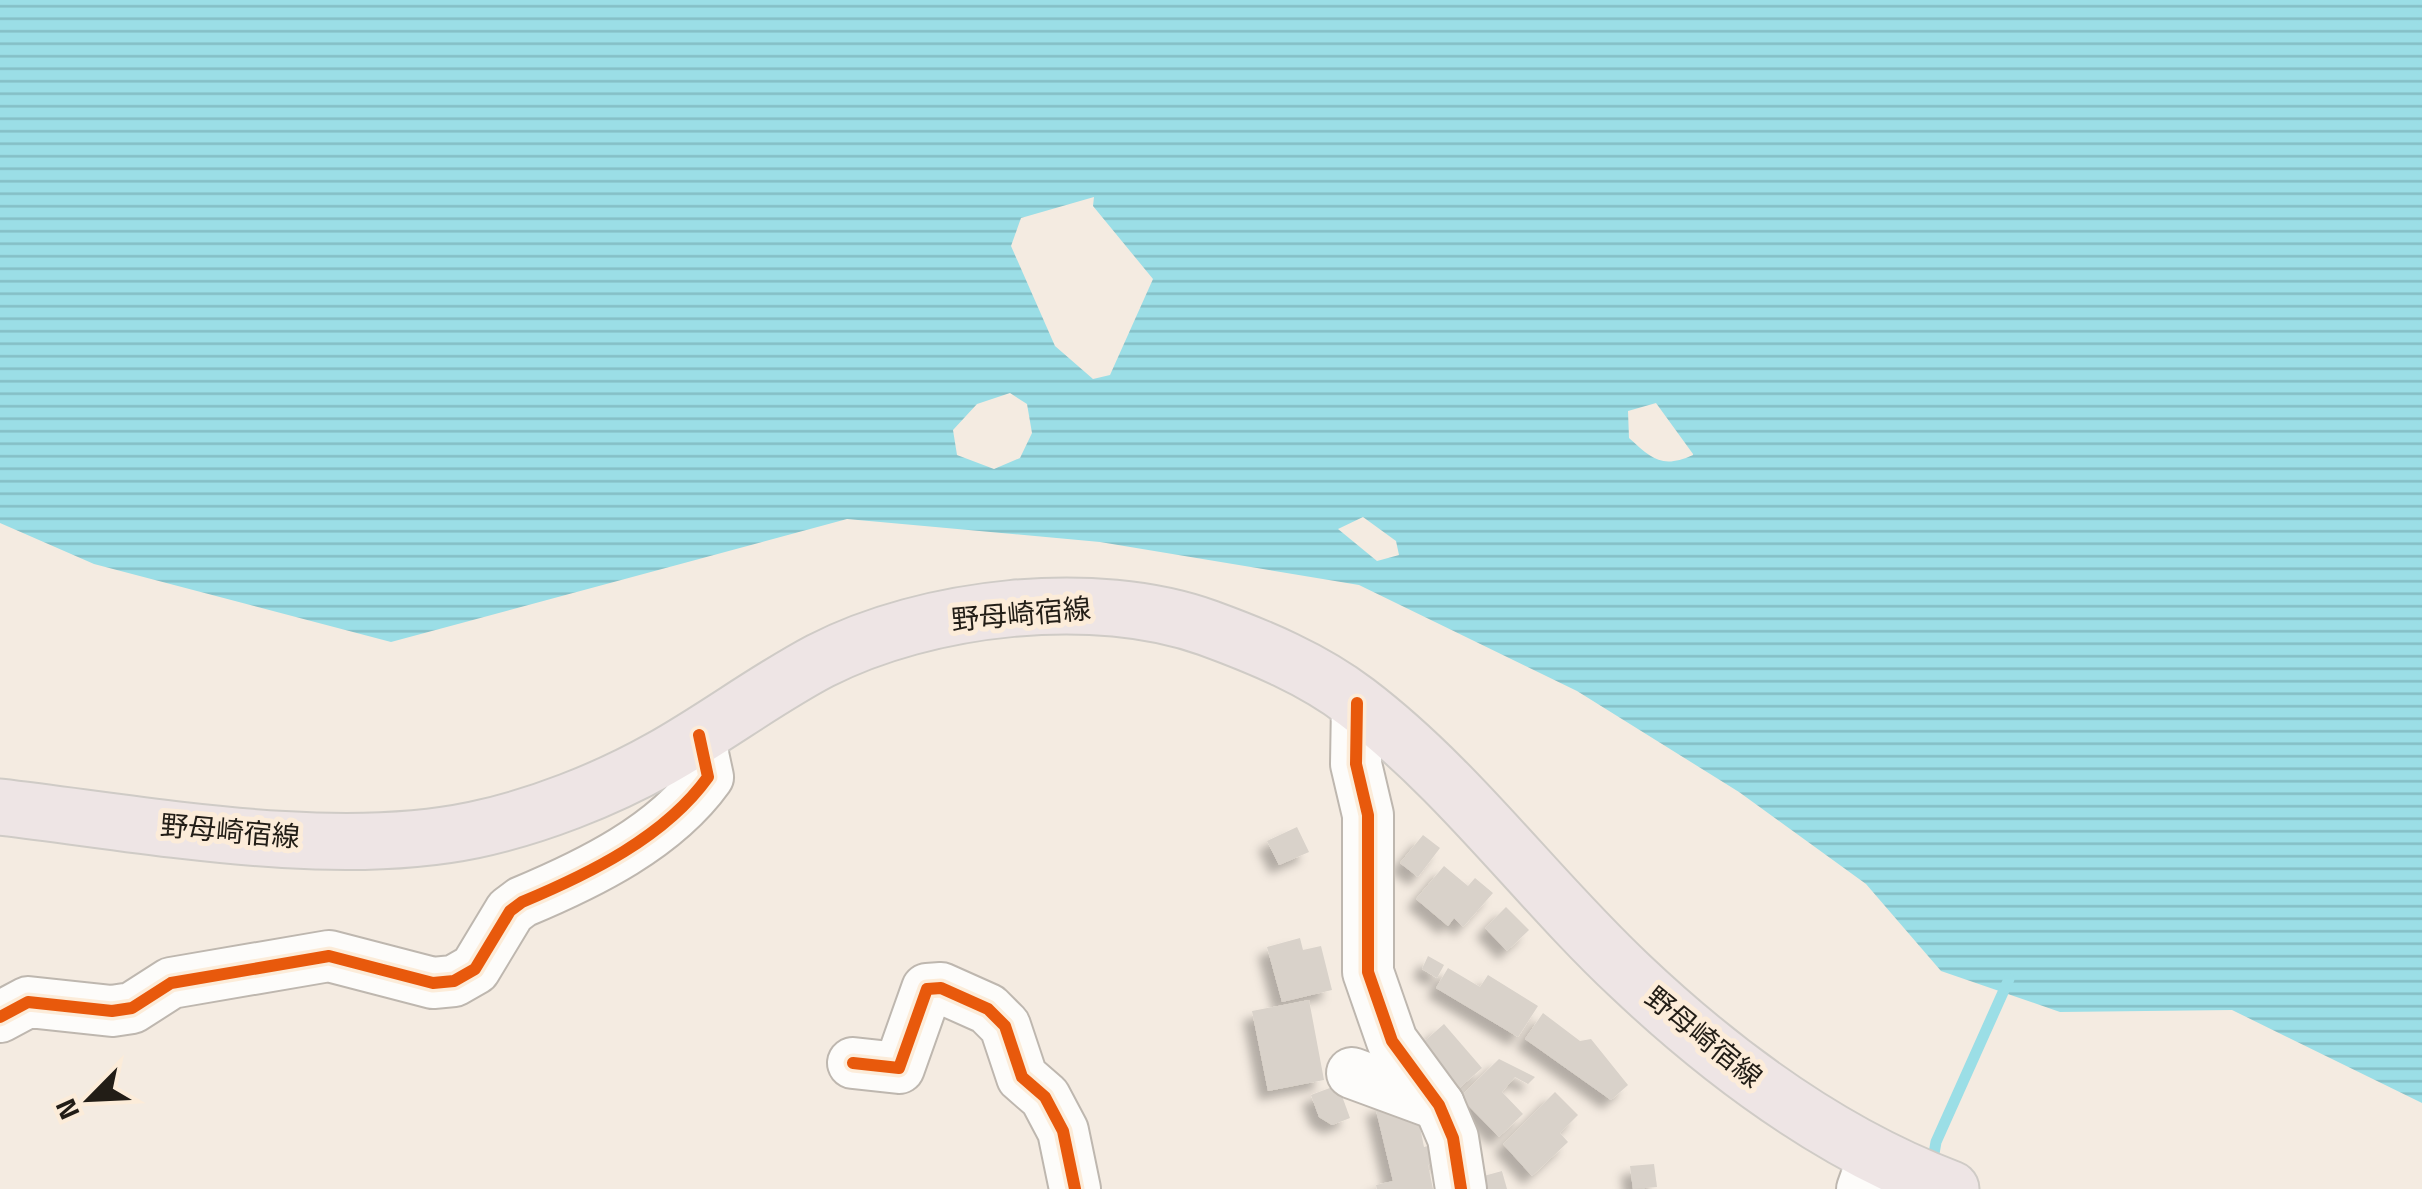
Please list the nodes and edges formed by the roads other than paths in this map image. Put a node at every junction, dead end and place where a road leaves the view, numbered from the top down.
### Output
1 (1357, 703) junction
2 (698, 735) junction
3 (0, 807) edge
4 (0, 1016) edge
5 (854, 1063) dead end
6 (1352, 1073) dead end
7 (1439, 1105) junction
8 (1897, 1177) edge
9 (1074, 1189) edge
10 (1461, 1189) edge

1 - 2 main road, 野母崎宿線
1 - 7 street
1 - 8 main road, 野母崎宿線
2 - 3 main road, 野母崎宿線
2 - 4 street
5 - 9 street
6 - 7 street
7 - 10 street

